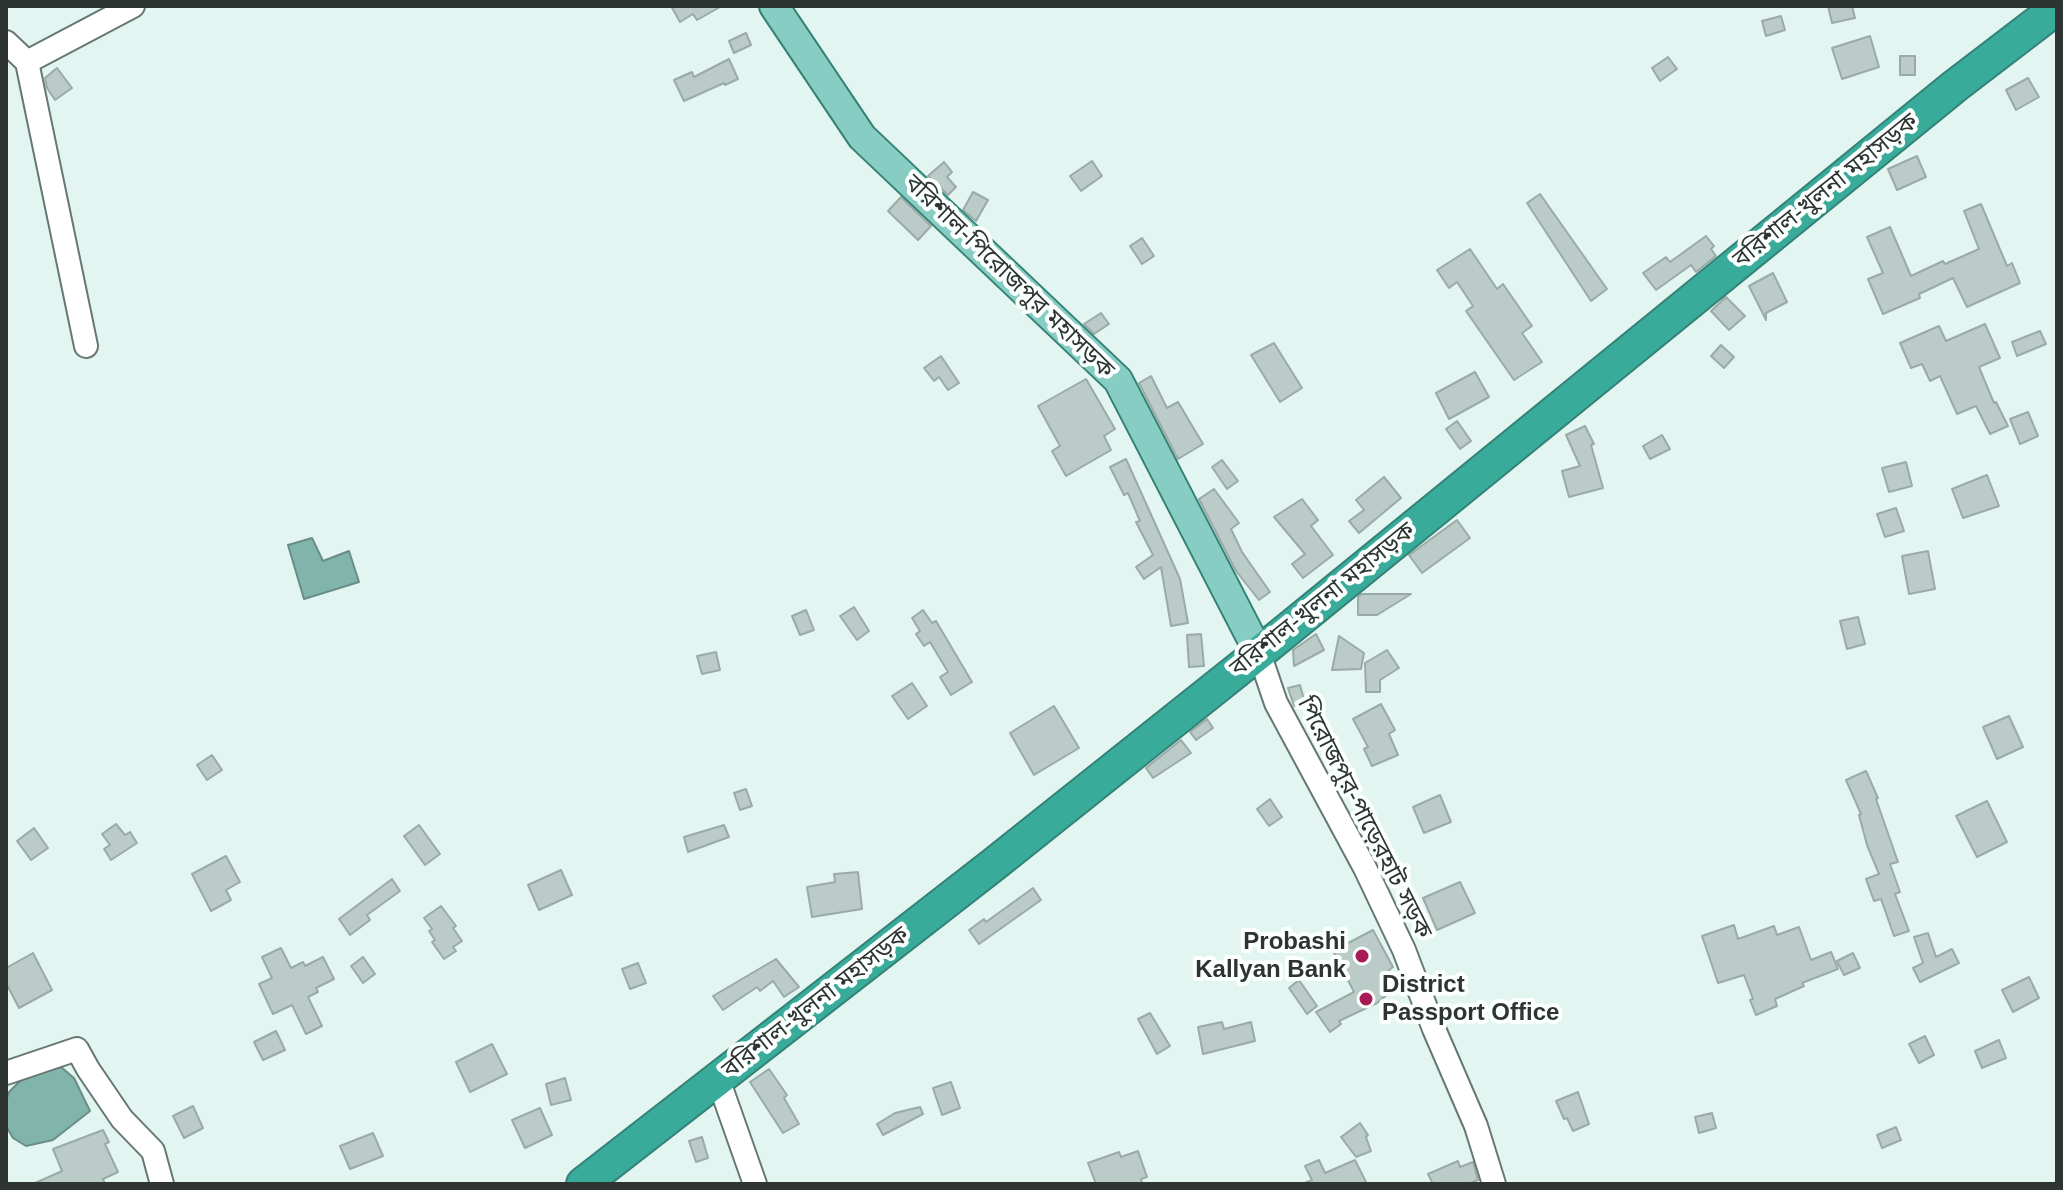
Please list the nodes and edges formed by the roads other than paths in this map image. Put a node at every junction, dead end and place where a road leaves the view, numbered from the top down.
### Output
1 (133, 6) edge
2 (774, 6) edge
3 (2057, 8) edge
4 (6, 42) edge
5 (27, 62) junction
6 (86, 346) dead end
7 (1259, 653) junction
8 (6, 1073) edge
9 (718, 1079) junction
10 (162, 1184) edge
11 (583, 1184) edge
12 (755, 1184) edge
13 (1494, 1184) edge

1 - 5 street
2 - 7 main road, বরিশাল-পিরোজপুর মহাসড়ক
3 - 7 highway, বরিশাল-খুলনা মহাসড়ক
4 - 5 street
5 - 6 street
7 - 9 highway, বরিশাল-খুলনা মহাসড়ক
7 - 13 street, পিরোজপুর-পাড়েরহাট সড়ক
8 - 10 street
9 - 11 highway, বরিশাল-খুলনা মহাসড়ক
9 - 12 street

